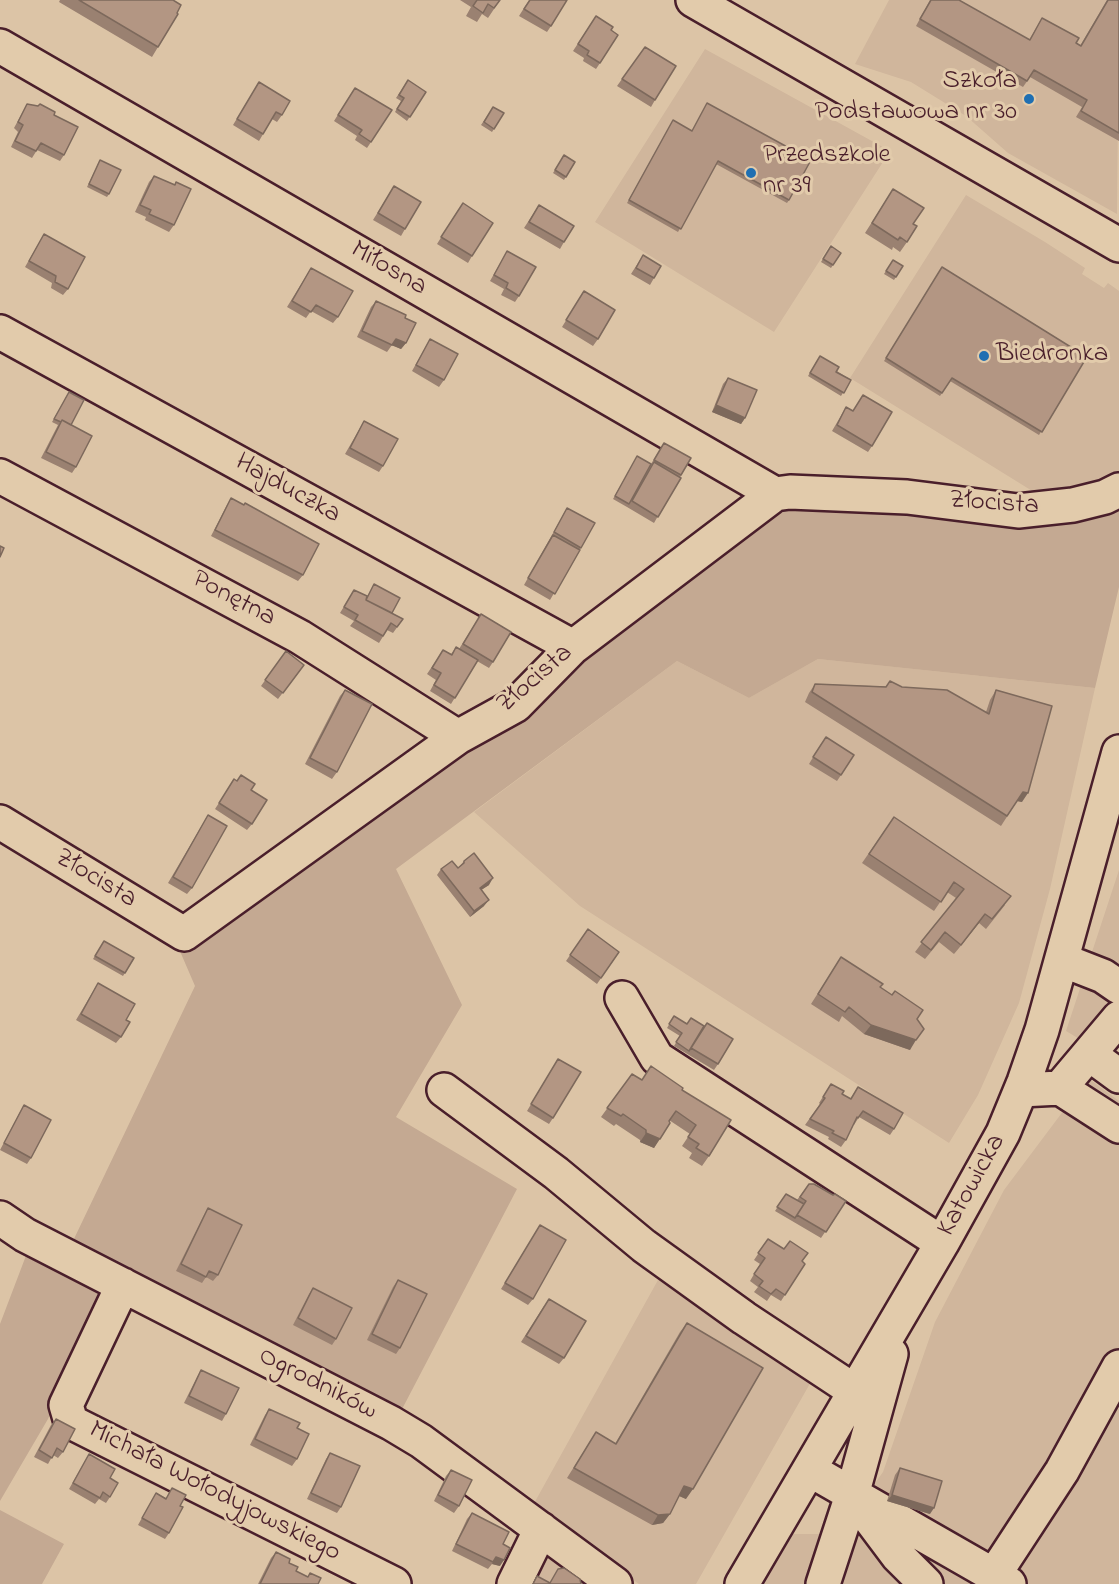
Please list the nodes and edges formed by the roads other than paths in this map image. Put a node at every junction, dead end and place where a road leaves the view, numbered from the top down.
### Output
1 (693, 0) edge
2 (0, 46) edge
3 (1119, 245) edge
4 (0, 332) edge
5 (0, 476) edge
6 (1119, 490) edge
7 (775, 494) junction
8 (573, 647) junction
9 (458, 737) junction
10 (1119, 752) edge
11 (0, 822) edge
12 (1062, 960) junction
13 (1119, 987) edge
14 (622, 998) dead end
15 (1119, 1018) edge
16 (1089, 1054) junction
17 (1119, 1076) edge
18 (1060, 1088) junction
19 (444, 1090) dead end
20 (1021, 1090) junction
21 (1119, 1126) edge
22 (0, 1218) edge
23 (942, 1243) junction
24 (123, 1285) junction
25 (903, 1309) junction
26 (1115, 1383) edge
27 (856, 1392) junction
28 (810, 1470) junction
29 (852, 1495) junction
30 (541, 1529) junction
31 (1002, 1579) edge
32 (394, 1584) edge
33 (514, 1584) edge
34 (615, 1584) edge
35 (742, 1584) edge
36 (823, 1584) edge
37 (926, 1584) edge

1 - 3 street
2 - 7 street, Miłosna
4 - 8 street, Hajduczka
5 - 9 street, Ponętna
6 - 7 street, Złocista
7 - 8 street, Złocista
8 - 9 street, Złocista
9 - 11 street, Złocista
10 - 12 street, Katowicka
12 - 13 street
12 - 20 street, Katowicka
14 - 23 street
15 - 16 street
16 - 17 street
16 - 18 street
18 - 20 street
18 - 21 street
19 - 27 street
20 - 23 street, Katowicka
22 - 24 street, Ogrodników
23 - 25 street, Katowicka
24 - 30 street, Ogrodników
24 - 32 street, Michała Wołodyjowskiego
25 - 27 street, Katowicka
25 - 29 street
26 - 31 street
27 - 28 street, Katowicka
28 - 29 street
28 - 35 street, Katowicka
29 - 31 street
29 - 36 street
29 - 37 street
30 - 33 street
30 - 34 street, Ogrodników

